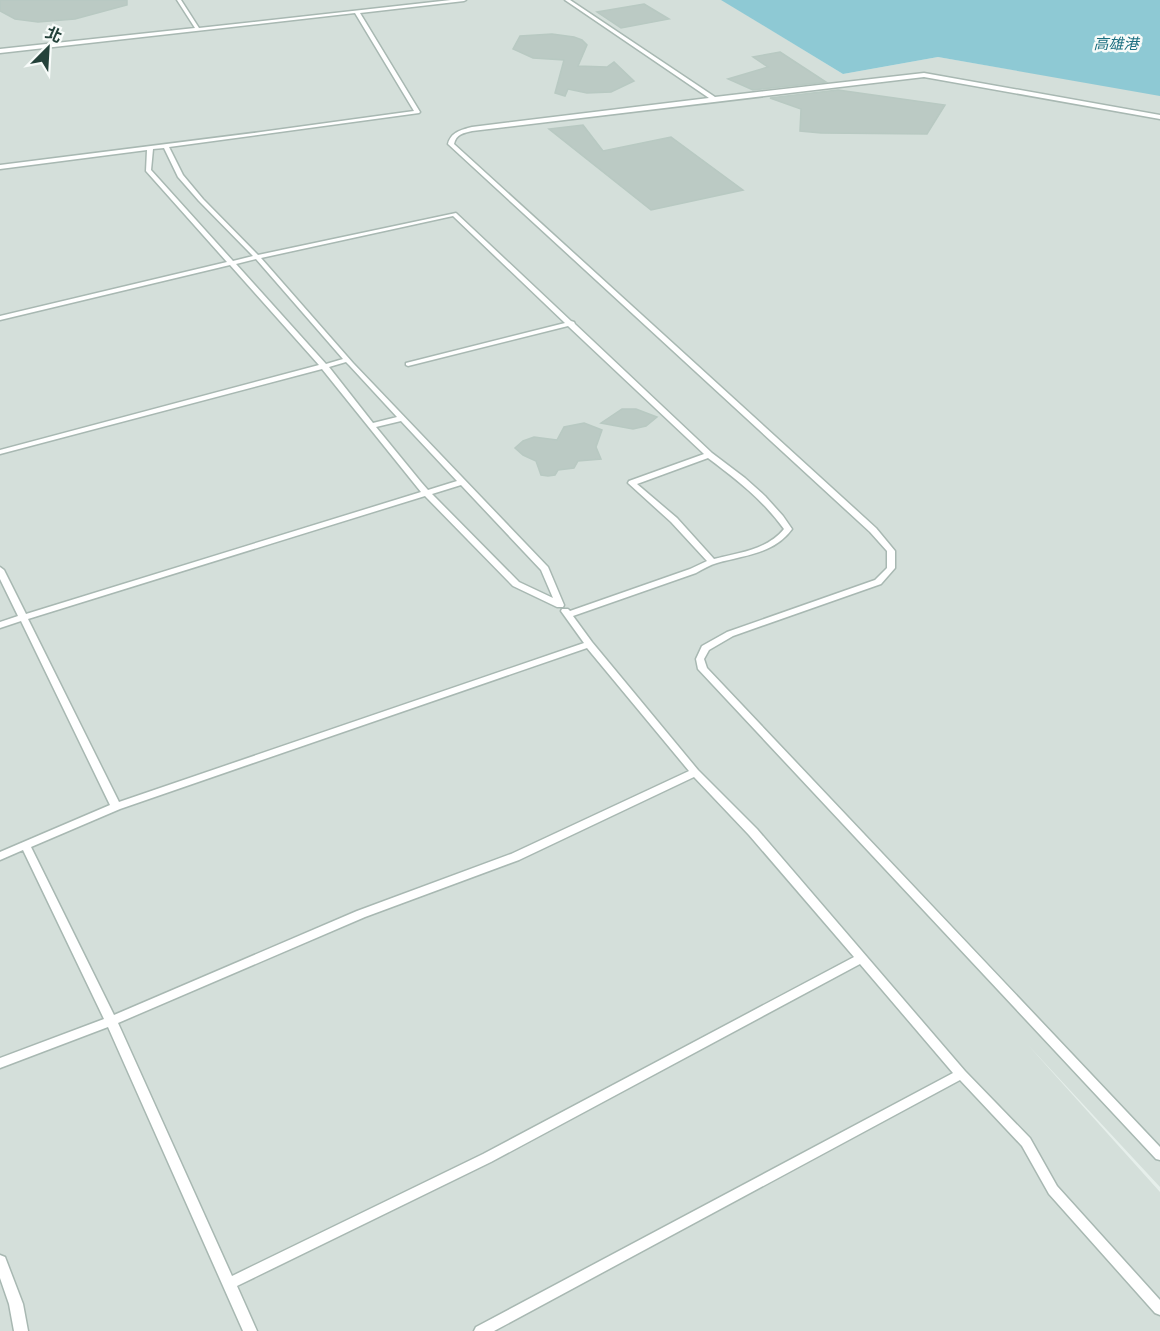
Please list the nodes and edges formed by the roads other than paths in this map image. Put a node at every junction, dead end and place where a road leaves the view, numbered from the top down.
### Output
1 (179, 0) edge
2 (464, 0) edge
3 (567, 0) edge
4 (357, 12) junction
5 (197, 28) junction
6 (0, 51) edge
7 (714, 99) junction
8 (1160, 117) edge
9 (166, 147) junction
10 (150, 148) junction
11 (0, 167) edge
12 (257, 257) junction
13 (230, 263) junction
14 (0, 318) edge
15 (572, 323) junction
16 (348, 360) junction
17 (408, 364) dead end
18 (324, 366) junction
19 (403, 418) junction
20 (371, 426) junction
21 (0, 452) edge
22 (710, 455) junction
23 (461, 482) junction
24 (428, 493) junction
25 (712, 562) junction
26 (0, 570) edge
27 (560, 605) junction
28 (568, 615) junction
29 (25, 617) junction
30 (0, 625) edge
31 (589, 645) junction
32 (695, 772) junction
33 (116, 807) junction
34 (26, 846) junction
35 (0, 856) edge
36 (860, 959) junction
37 (111, 1021) junction
38 (0, 1063) edge
39 (961, 1074) junction
40 (1160, 1155) edge
41 (0, 1261) edge
42 (230, 1283) junction
43 (1160, 1309) edge
44 (21, 1331) edge
45 (250, 1331) edge
46 (481, 1331) edge

1 - 5 lane
2 - 4 lane
3 - 7 lane
4 - 5 lane
4 - 9 lane
5 - 6 lane
7 - 8 lane
7 - 40 lane
9 - 10 lane
9 - 12 lane
10 - 11 lane
10 - 13 lane
12 - 13 lane
12 - 15 lane
12 - 16 lane
13 - 14 lane
13 - 18 lane
15 - 17 lane
15 - 22 lane
16 - 18 lane
16 - 19 lane
18 - 20 lane
18 - 21 lane
19 - 20 lane
19 - 23 lane
20 - 24 lane
22 - 25 lane
22 - 25 lane
23 - 24 lane
23 - 27 lane
24 - 27 lane
24 - 29 lane
25 - 28 lane
26 - 29 lane
27 - 28 lane
28 - 31 lane
29 - 30 lane
29 - 33 lane
31 - 32 lane
31 - 33 lane
32 - 36 lane
32 - 37 lane
33 - 34 lane
34 - 35 lane
34 - 37 lane
36 - 39 lane
36 - 42 lane
37 - 38 lane
37 - 42 lane
39 - 43 lane
39 - 46 lane
41 - 44 lane
42 - 45 lane

